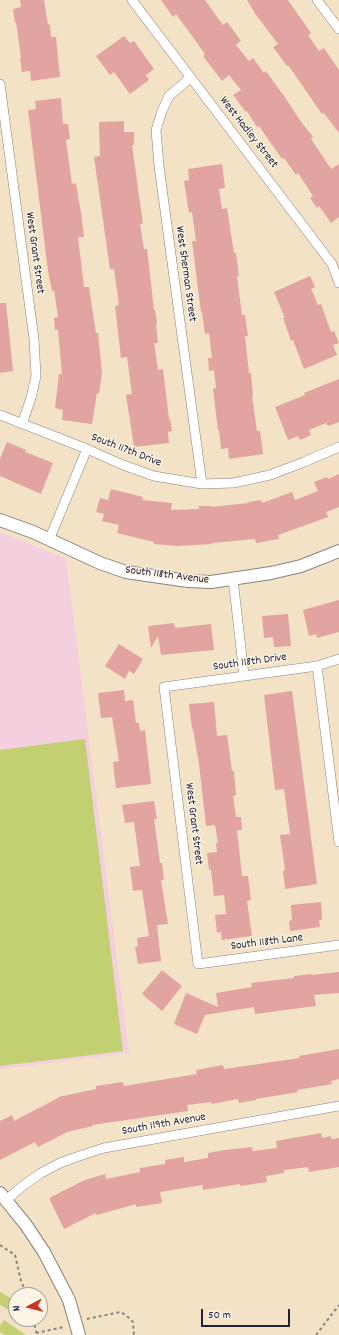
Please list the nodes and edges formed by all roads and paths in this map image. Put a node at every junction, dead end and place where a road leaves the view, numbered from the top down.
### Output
1 (132, 0) edge
2 (317, 0) edge
3 (339, 29) edge
4 (190, 78) junction
5 (0, 84) edge
6 (339, 282) edge
7 (0, 415) edge
8 (22, 424) junction
9 (339, 447) edge
10 (87, 449) junction
11 (202, 484) junction
12 (0, 520) edge
13 (50, 540) junction
14 (339, 551) edge
15 (233, 580) junction
16 (339, 659) edge
17 (316, 666) junction
18 (244, 675) junction
19 (164, 687) joint
20 (339, 842) edge
21 (339, 945) edge
22 (198, 964) joint
23 (339, 1106) edge
24 (3, 1196) edge
25 (0, 1245) edge
26 (24, 1287) edge
27 (339, 1305) edge
28 (76, 1323) junction
29 (36, 1334) edge
30 (79, 1335) edge
31 (134, 1335) edge
32 (316, 1335) edge

1 - 4 street, West Hadley Street
2 - 3 street
4 - 6 street, West Hadley Street
4 - 11 street, West Sherman Street
5 - 8 street, West Grant Street
7 - 8 street, South 117th Drive
8 - 10 street, South 117th Drive
9 - 11 street, South 117th Drive
10 - 11 street, South 117th Drive
10 - 13 street
12 - 13 street, South 118th Avenue
13 - 15 street, South 118th Avenue
14 - 15 street, South 118th Avenue
15 - 18 street
16 - 17 street, South 118th Drive
17 - 18 street, South 118th Drive
17 - 20 street
18 - 19 street, South 118th Drive
19 - 22 street, West Grant Street
21 - 22 street, South 118th Lane
23 - 24 street, South 119th Avenue
24 - 28 street
25 - 26 path
27 - 32 path
28 - 29 path
28 - 30 street
28 - 31 path

